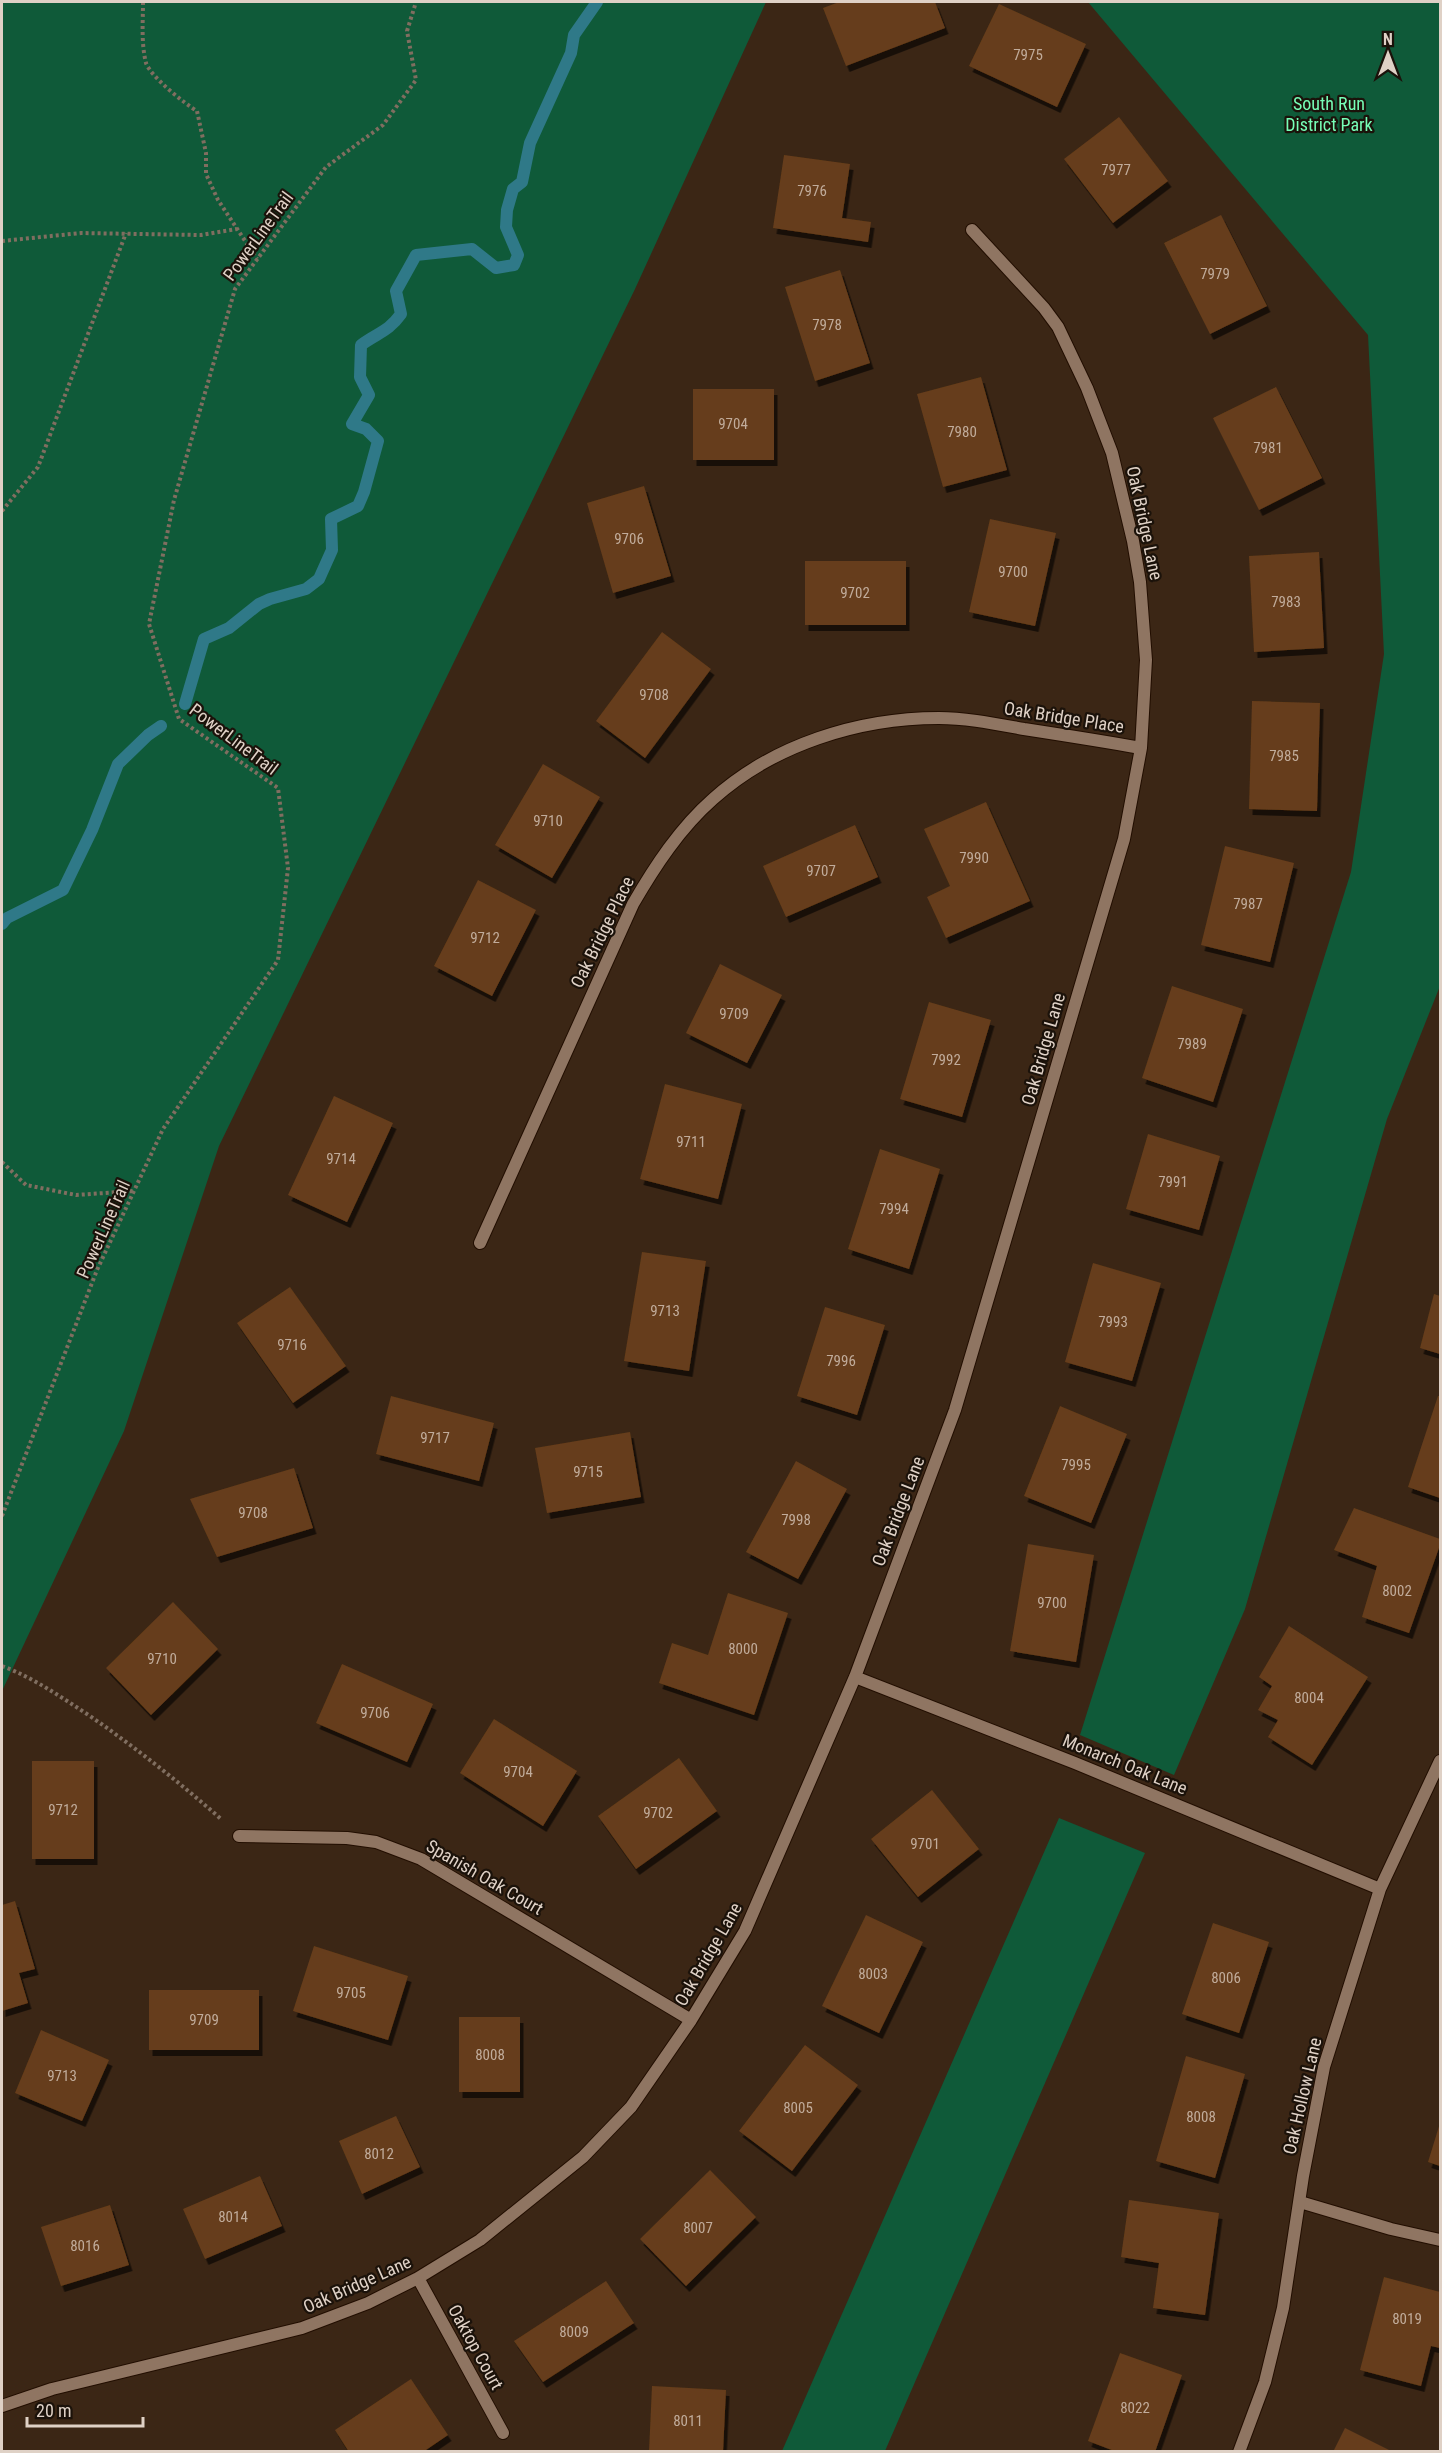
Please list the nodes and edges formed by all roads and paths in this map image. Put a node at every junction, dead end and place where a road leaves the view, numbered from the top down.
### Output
1 (143, 2) edge
2 (416, 2) edge
3 (237, 229) junction
4 (972, 230) dead end
5 (126, 233) junction
6 (2, 241) edge
7 (257, 259) junction
8 (2, 511) edge
9 (1141, 748) junction
10 (2, 1162) edge
11 (134, 1191) junction
12 (480, 1243) dead end
13 (2, 1516) edge
14 (2, 1666) edge
15 (855, 1677) junction
16 (1440, 1761) edge
17 (239, 1836) joint
18 (1380, 1889) junction
19 (691, 2020) junction
20 (1299, 2202) junction
21 (1440, 2240) edge
22 (418, 2278) junction
23 (2, 2406) edge
24 (503, 2433) dead end
25 (1239, 2451) edge

1 - 3 path
2 - 7 path, PowerLineTrail
3 - 5 path
3 - 7 path
4 - 9 street, Oak Bridge Lane
5 - 6 path
5 - 8 path
7 - 11 path, PowerLineTrail
9 - 12 street, Oak Bridge Place
9 - 15 street, Oak Bridge Lane
10 - 11 path
11 - 13 path, PowerLineTrail
14 - 17 path
15 - 18 street, Monarch Oak Lane
15 - 19 street, Oak Bridge Lane
16 - 18 street, Oak Hollow Lane
17 - 19 street, Spanish Oak Court
18 - 20 street, Oak Hollow Lane
19 - 22 street, Oak Bridge Lane
20 - 21 street
20 - 25 street, Oak Hollow Lane
22 - 23 street, Oak Bridge Lane
22 - 24 street, Oaktop Court

